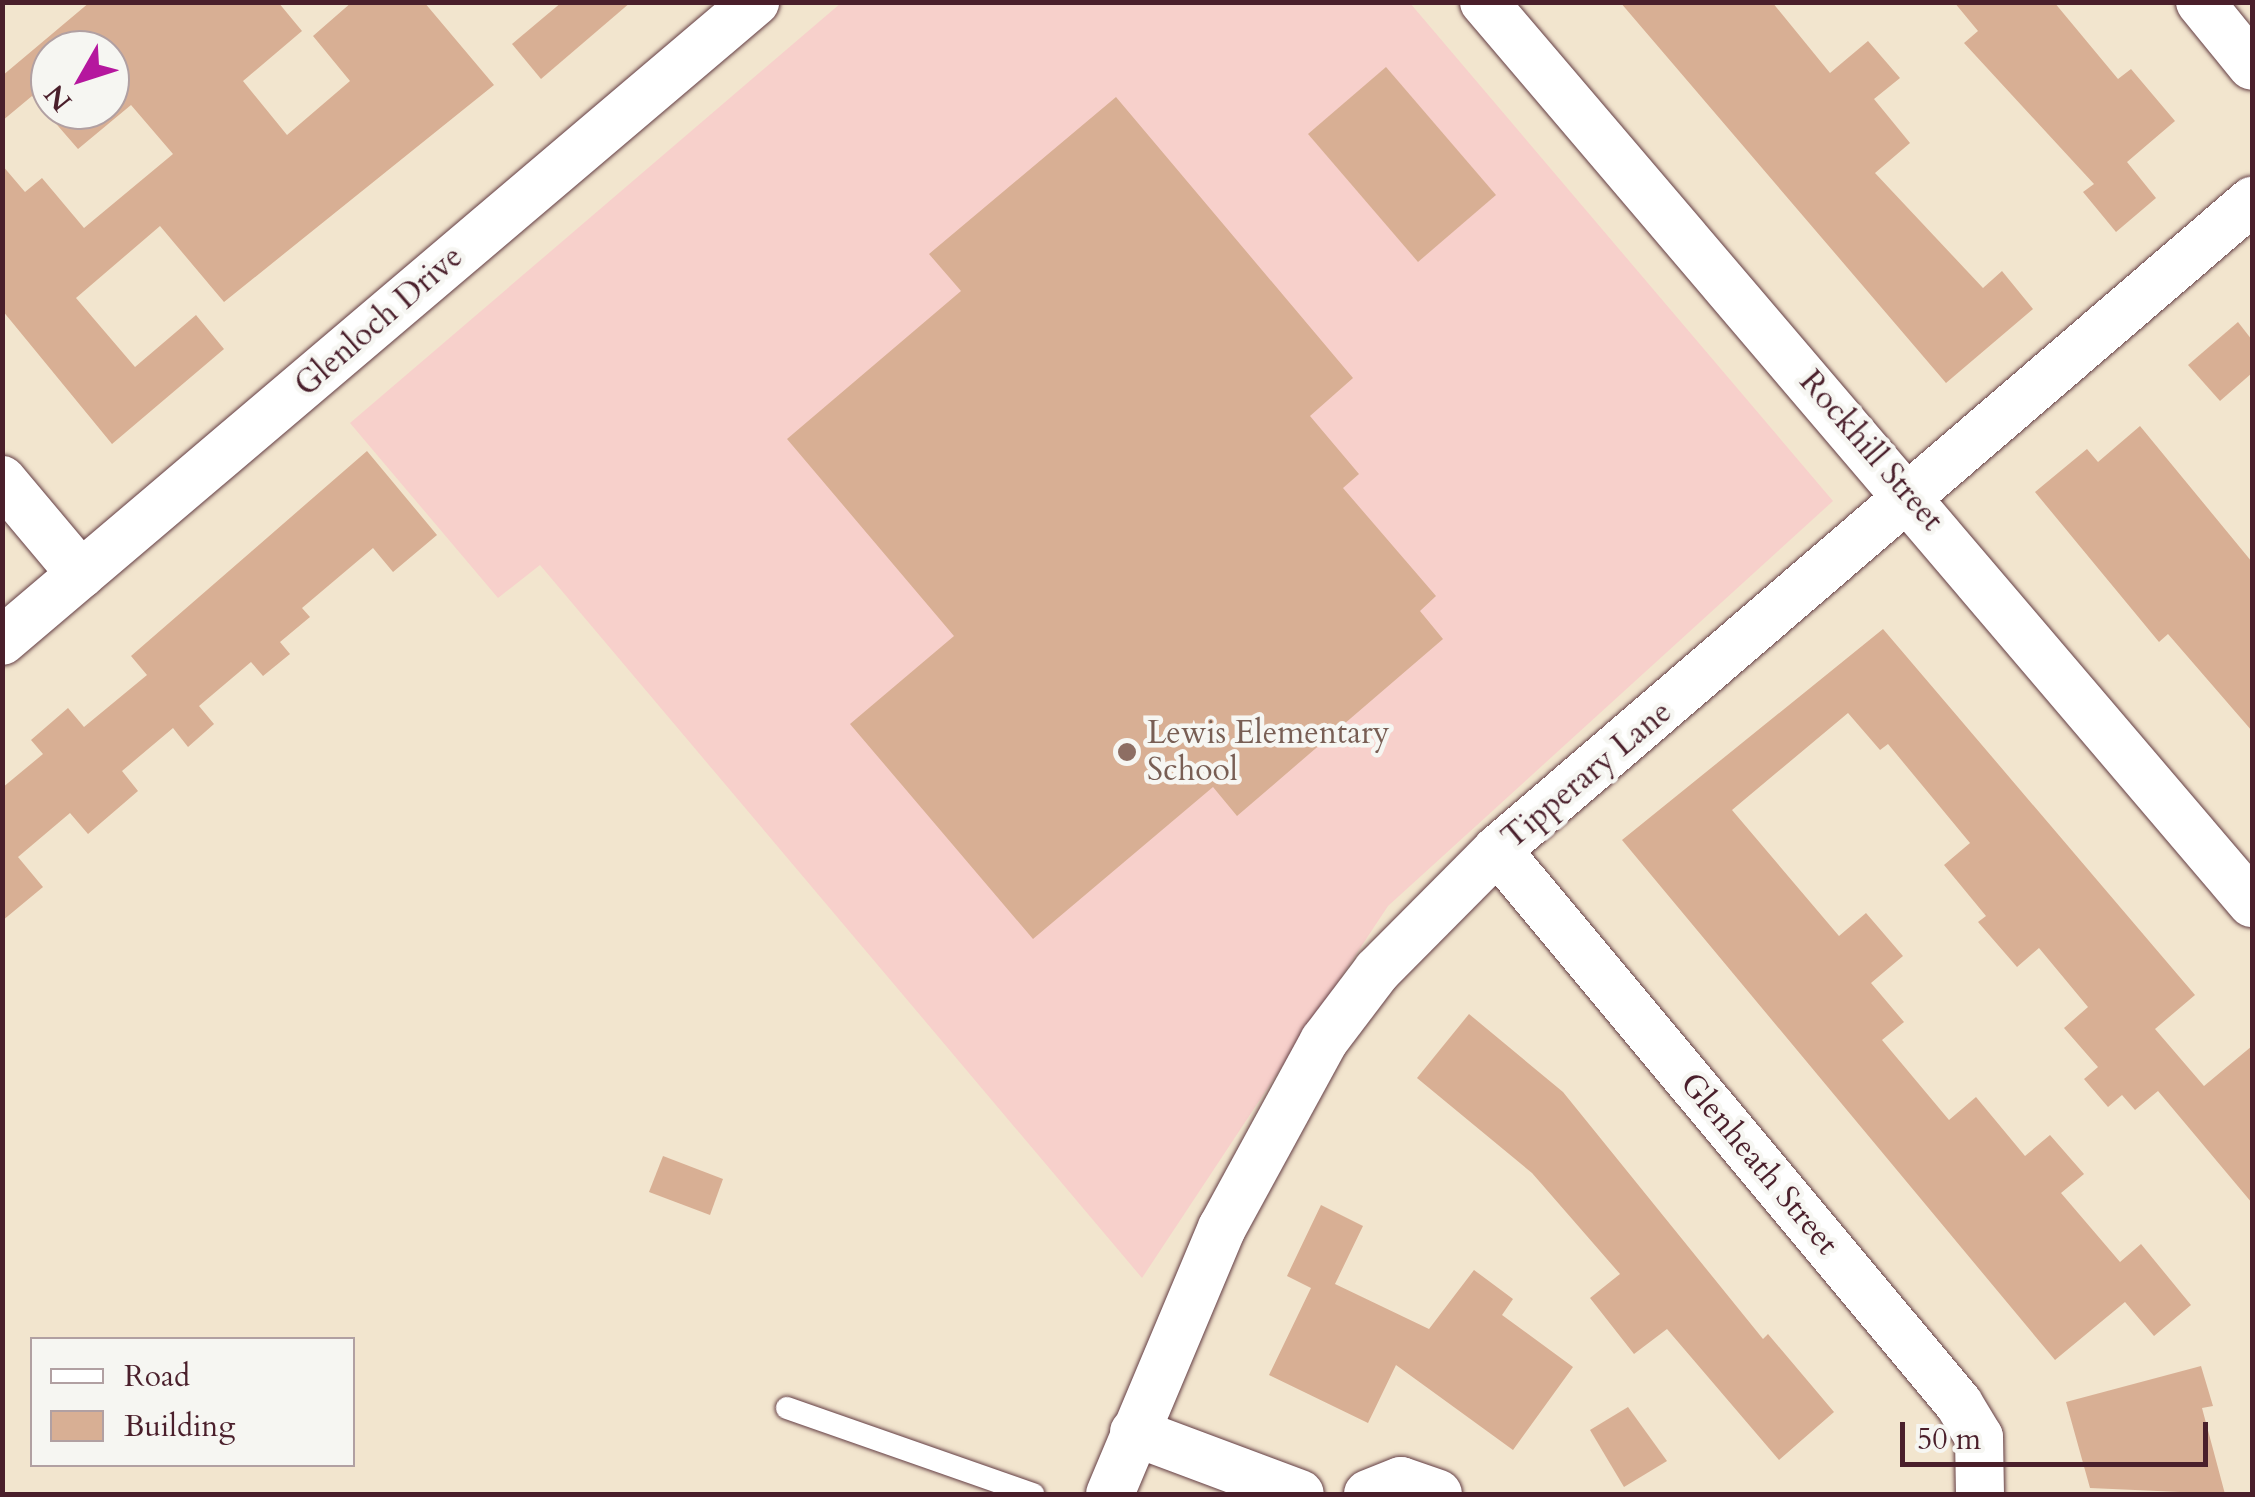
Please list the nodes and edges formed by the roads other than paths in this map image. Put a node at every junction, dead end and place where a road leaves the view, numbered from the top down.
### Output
1 (755, 2) edge
2 (1484, 2) edge
3 (2200, 2) edge
4 (2252, 66) edge
5 (2252, 201) edge
6 (2, 480) edge
7 (1913, 500) junction
8 (82, 574) junction
9 (2, 640) edge
10 (1497, 850) junction
11 (2252, 904) edge
12 (787, 1408) dead end
13 (1134, 1432) junction
14 (1033, 1494) edge
15 (1110, 1494) edge
16 (1300, 1494) edge
17 (1368, 1494) edge
18 (1438, 1494) edge
19 (1980, 1494) edge

1 - 8 street, Glenloch Drive
2 - 7 street, Rockhill Street
3 - 4 street
5 - 7 street, Tipperary Lane
6 - 8 street
7 - 10 street, Tipperary Lane
7 - 11 street, Rockhill Street
8 - 9 street, Glenloch Drive
10 - 13 street, Tipperary Lane
10 - 19 street, Glenheath Street
12 - 14 lane
13 - 15 street, Tipperary Lane
13 - 16 street
17 - 18 street

